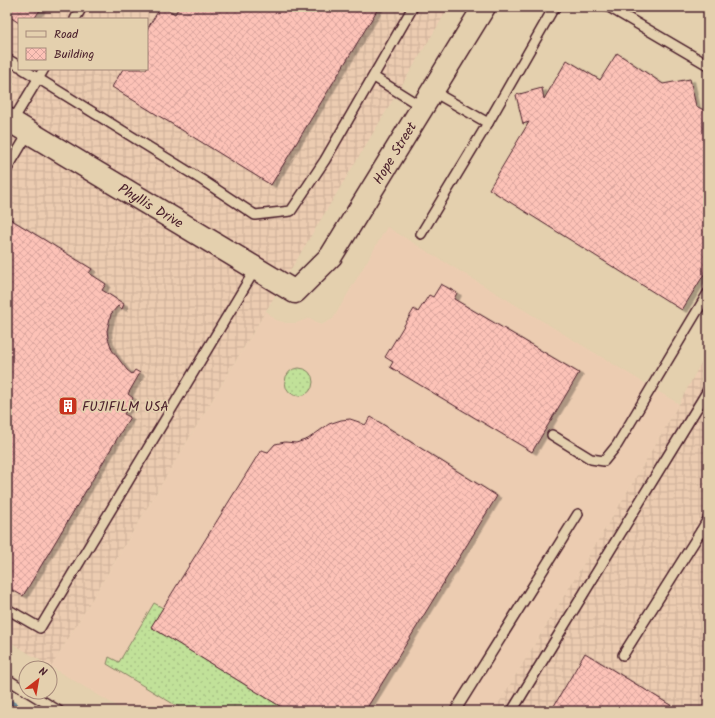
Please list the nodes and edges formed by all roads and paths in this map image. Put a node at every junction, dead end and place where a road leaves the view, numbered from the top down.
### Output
1 (82, 7) edge
2 (413, 7) edge
3 (484, 7) edge
4 (556, 7) edge
5 (609, 7) edge
6 (76, 18) edge
7 (7, 59) edge
8 (18, 65) edge
9 (708, 65) edge
10 (25, 70) edge
11 (43, 70) edge
12 (374, 77) junction
13 (38, 78) junction
14 (427, 99) junction
15 (488, 123) junction
16 (16, 125) edge
17 (7, 169) edge
18 (421, 234) dead end
19 (256, 268) junction
20 (295, 292) joint
21 (708, 293) edge
22 (708, 390) edge
23 (552, 435) dead end
24 (578, 514) dead end
25 (708, 519) edge
26 (704, 533) edge
27 (7, 609) edge
28 (623, 655) dead end
29 (7, 679) edge
30 (18, 686) edge
31 (42, 700) edge
32 (60, 711) edge
33 (455, 711) edge
34 (512, 711) edge

1 - 6 lane
2 - 12 lane
3 - 14 street, Hope Street
4 - 15 lane
5 - 9 lane
7 - 8 lane
10 - 13 lane
11 - 13 lane
12 - 13 lane
12 - 14 lane
13 - 16 lane
14 - 15 lane
14 - 20 street, Hope Street
15 - 18 lane
16 - 17 lane
16 - 19 street, Phyllis Drive
19 - 20 street, Phyllis Drive
19 - 27 lane
21 - 23 lane
22 - 34 lane
24 - 33 lane
25 - 26 lane
26 - 28 lane
29 - 30 lane
31 - 32 lane

